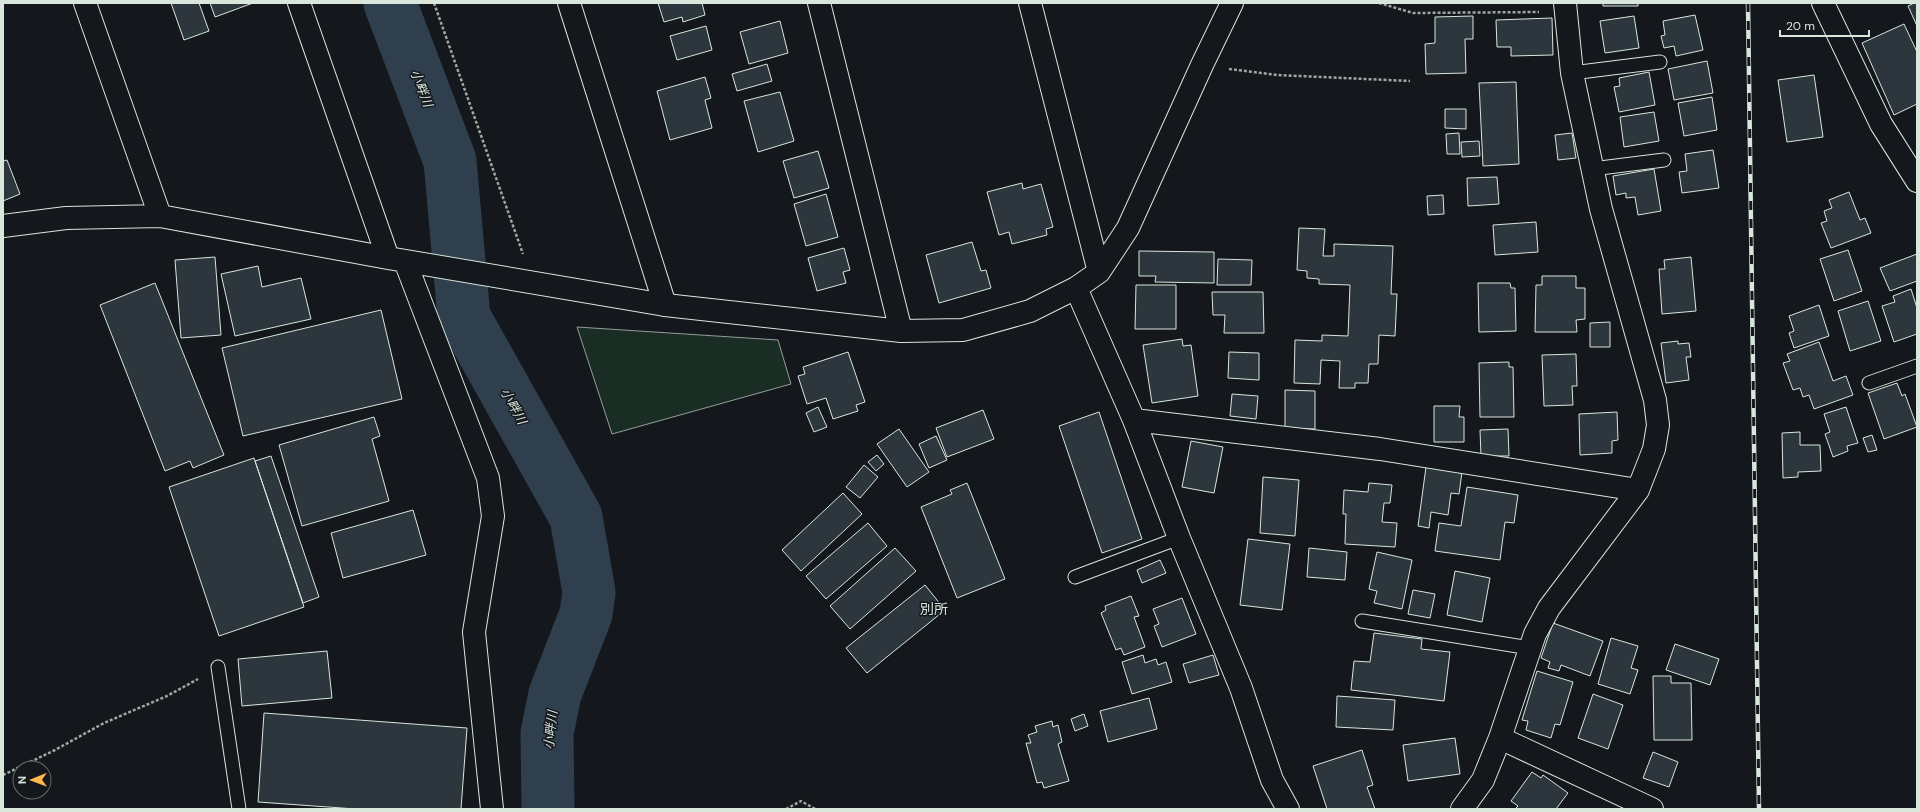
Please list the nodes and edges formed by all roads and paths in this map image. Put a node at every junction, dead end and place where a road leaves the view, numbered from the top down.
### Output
1 (85, 3) edge
2 (299, 3) edge
3 (434, 3) edge
4 (569, 3) edge
5 (819, 3) edge
6 (1030, 3) edge
7 (1232, 3) edge
8 (1379, 3) edge
9 (1830, 4) edge
10 (1565, 7) edge
11 (1660, 62) dead end
12 (1202, 65) junction
13 (1572, 73) junction
14 (1410, 81) dead end
15 (1664, 160) dead end
16 (1592, 169) junction
17 (1917, 181) edge
18 (160, 216) junction
19 (3, 226) edge
20 (402, 260) junction
21 (1100, 272) junction
22 (528, 282) junction
23 (1076, 288) junction
24 (665, 305) junction
25 (901, 331) junction
26 (1917, 366) edge
27 (1869, 383) dead end
28 (1134, 420) junction
29 (1638, 490) junction
30 (1179, 538) junction
31 (1075, 577) dead end
32 (1362, 621) dead end
33 (1530, 648) junction
34 (218, 667) joint
35 (1500, 738) junction
36 (3, 775) edge
37 (239, 809) edge
38 (492, 809) edge
39 (786, 809) edge
40 (815, 809) edge
41 (1288, 809) edge
42 (1462, 809) edge
43 (1652, 809) edge

1 - 18 street
2 - 20 street
3 - 22 path
4 - 24 street
5 - 25 street
6 - 21 street
7 - 12 street
8 - 10 path
9 - 17 street
10 - 13 street
11 - 13 lane
12 - 14 path
12 - 21 street
13 - 16 street
15 - 16 lane
16 - 29 street
18 - 19 street
18 - 20 street
20 - 22 street
20 - 38 street
21 - 23 street
22 - 24 street
23 - 25 street
23 - 28 street
24 - 25 street
26 - 27 lane
28 - 29 street
28 - 30 street
29 - 33 street
30 - 31 lane
30 - 41 street
32 - 33 lane
33 - 35 street
34 - 36 path
34 - 37 lane
35 - 42 street
35 - 43 street
39 - 40 path

